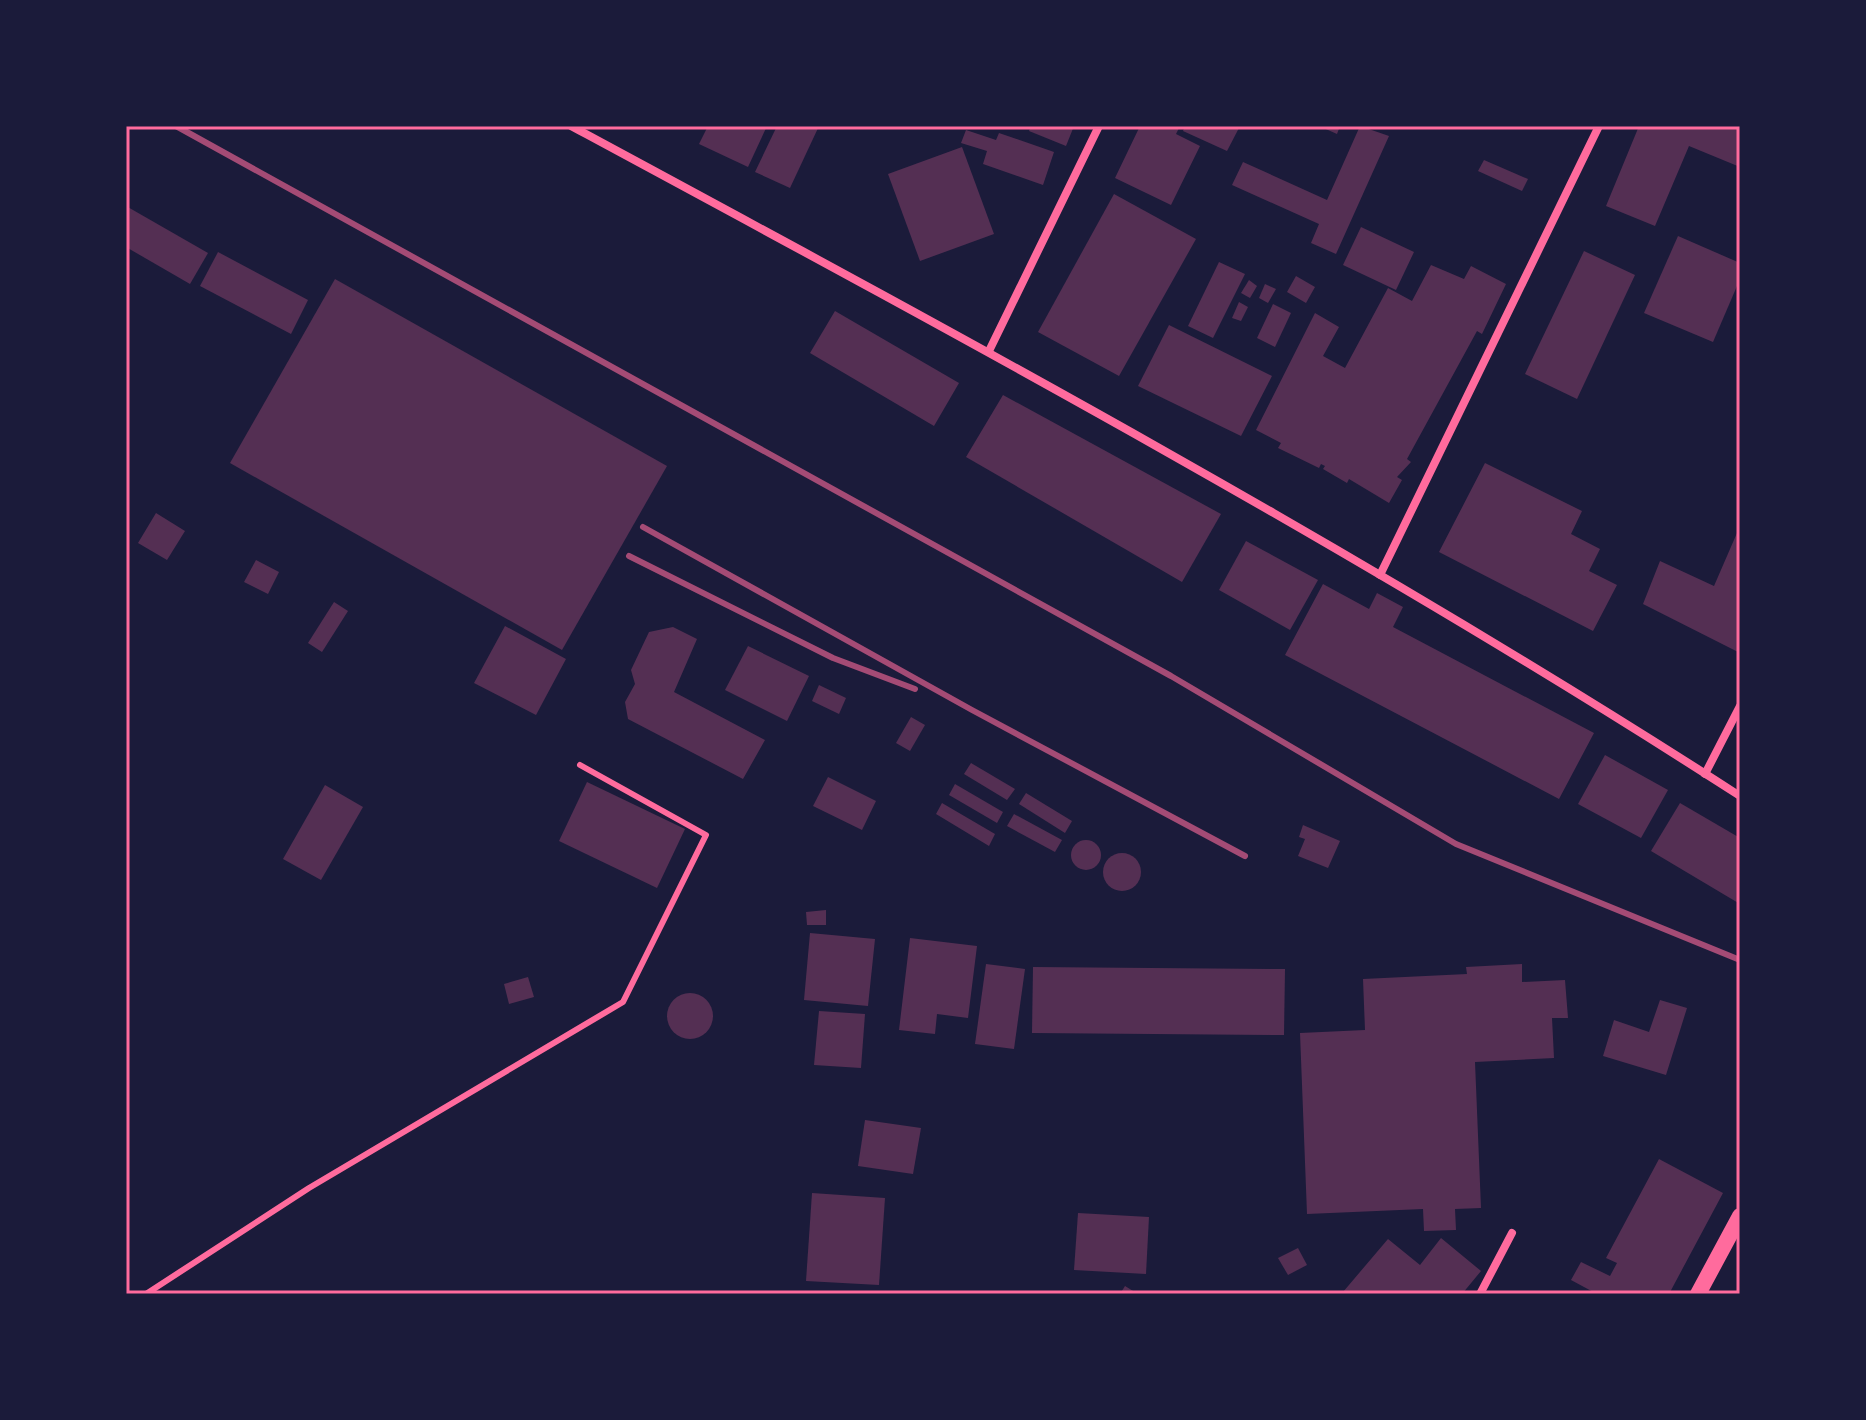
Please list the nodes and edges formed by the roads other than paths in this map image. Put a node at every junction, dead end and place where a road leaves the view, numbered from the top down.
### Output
1 (571, 126) edge
2 (1099, 126) edge
3 (1599, 126) edge
4 (989, 351) junction
5 (1380, 575) junction
6 (1740, 706) edge
7 (580, 765) dead end
8 (1705, 774) junction
9 (1740, 796) edge
10 (1740, 1216) edge
11 (1512, 1233) dead end
12 (146, 1294) edge
13 (1480, 1294) edge
14 (1698, 1294) edge

1 - 4 street
2 - 4 street
3 - 5 street
4 - 5 street
5 - 8 street
6 - 8 street
7 - 12 lane
8 - 9 street
10 - 14 main road
11 - 13 street

